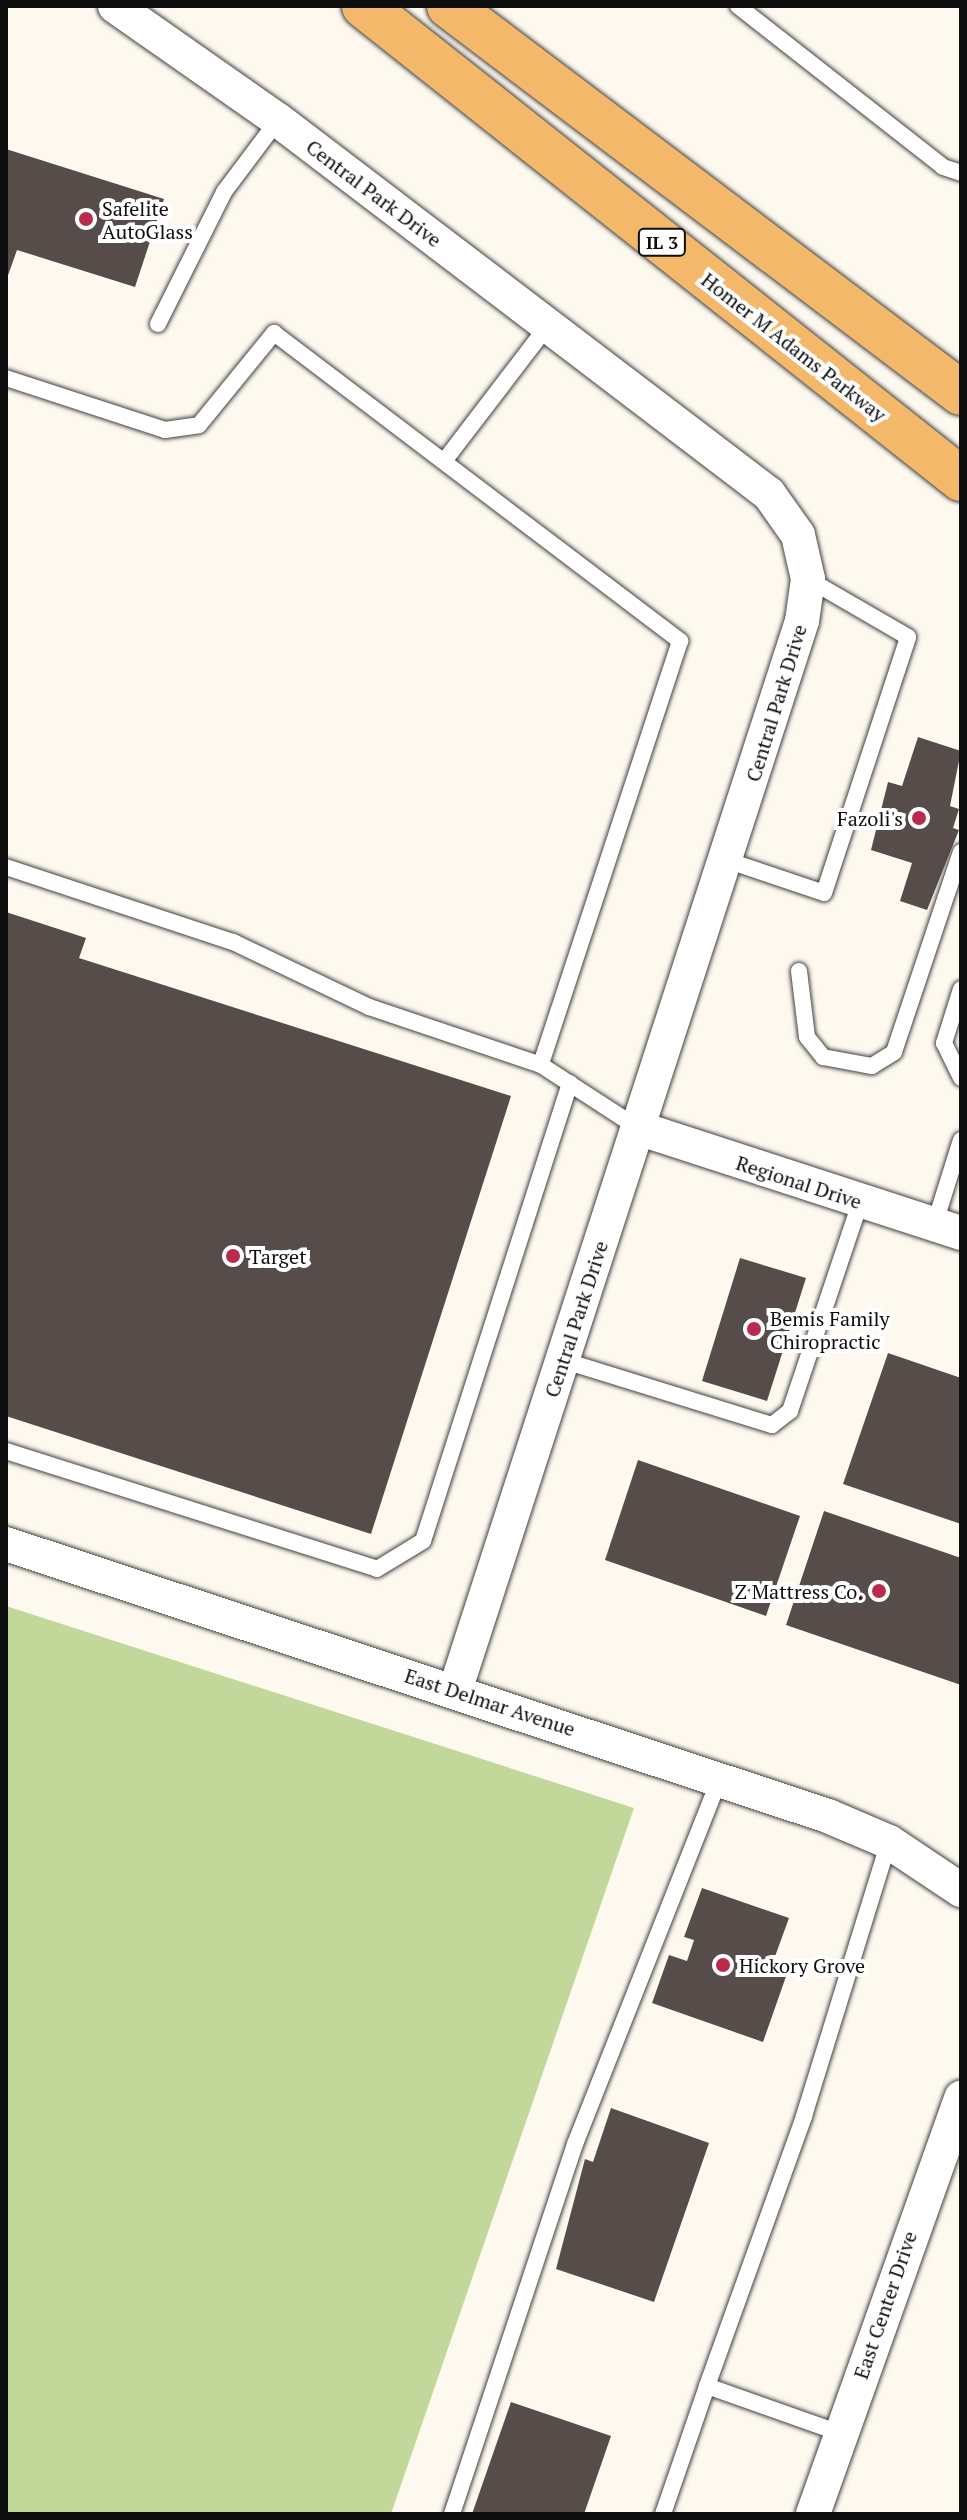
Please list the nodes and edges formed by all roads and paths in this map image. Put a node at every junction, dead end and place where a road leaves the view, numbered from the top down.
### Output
1 (115, 6) edge
2 (364, 6) edge
3 (449, 6) edge
4 (738, 6) edge
5 (278, 120) junction
6 (961, 173) edge
7 (158, 324) dead end
8 (549, 324) junction
9 (6, 378) edge
10 (961, 393) edge
11 (445, 460) junction
12 (961, 479) edge
13 (808, 579) junction
14 (961, 852) edge
15 (726, 860) junction
16 (6, 867) edge
17 (799, 971) dead end
18 (961, 989) edge
19 (541, 1065) junction
20 (961, 1078) edge
21 (570, 1083) junction
22 (638, 1128) junction
23 (961, 1140) edge
24 (860, 1203) junction
25 (947, 1230) edge
26 (562, 1360) junction
27 (6, 1451) edge
28 (6, 1544) edge
29 (455, 1691) junction
30 (720, 1777) junction
31 (889, 1842) junction
32 (961, 1890) edge
33 (961, 2098) edge
34 (707, 2386) junction
35 (840, 2433) junction
36 (452, 2514) edge
37 (663, 2514) edge
38 (813, 2514) edge

1 - 5 street, Central Park Drive
2 - 12 main road, Homer M Adams Parkway / IL 3
3 - 10 main road
4 - 6 lane
5 - 7 lane
5 - 8 street, Central Park Drive
8 - 11 lane
8 - 13 street, Central Park Drive
9 - 11 lane
11 - 19 lane
13 - 15 street, Central Park Drive
13 - 15 lane
14 - 17 lane
15 - 22 street, Central Park Drive
16 - 19 lane
18 - 20 lane
19 - 21 lane
21 - 22 lane
21 - 27 lane
22 - 24 street, Regional Drive
22 - 26 street, Central Park Drive
23 - 25 lane
24 - 25 street, Regional Drive
24 - 26 lane
26 - 29 street, Central Park Drive
28 - 29 street, East Delmar Avenue
29 - 30 street, East Delmar Avenue
30 - 31 street, East Delmar Avenue
30 - 36 lane
31 - 32 street, East Delmar Avenue
31 - 34 lane
33 - 35 street, East Center Drive
34 - 35 lane
34 - 37 lane
35 - 38 street, East Center Drive

